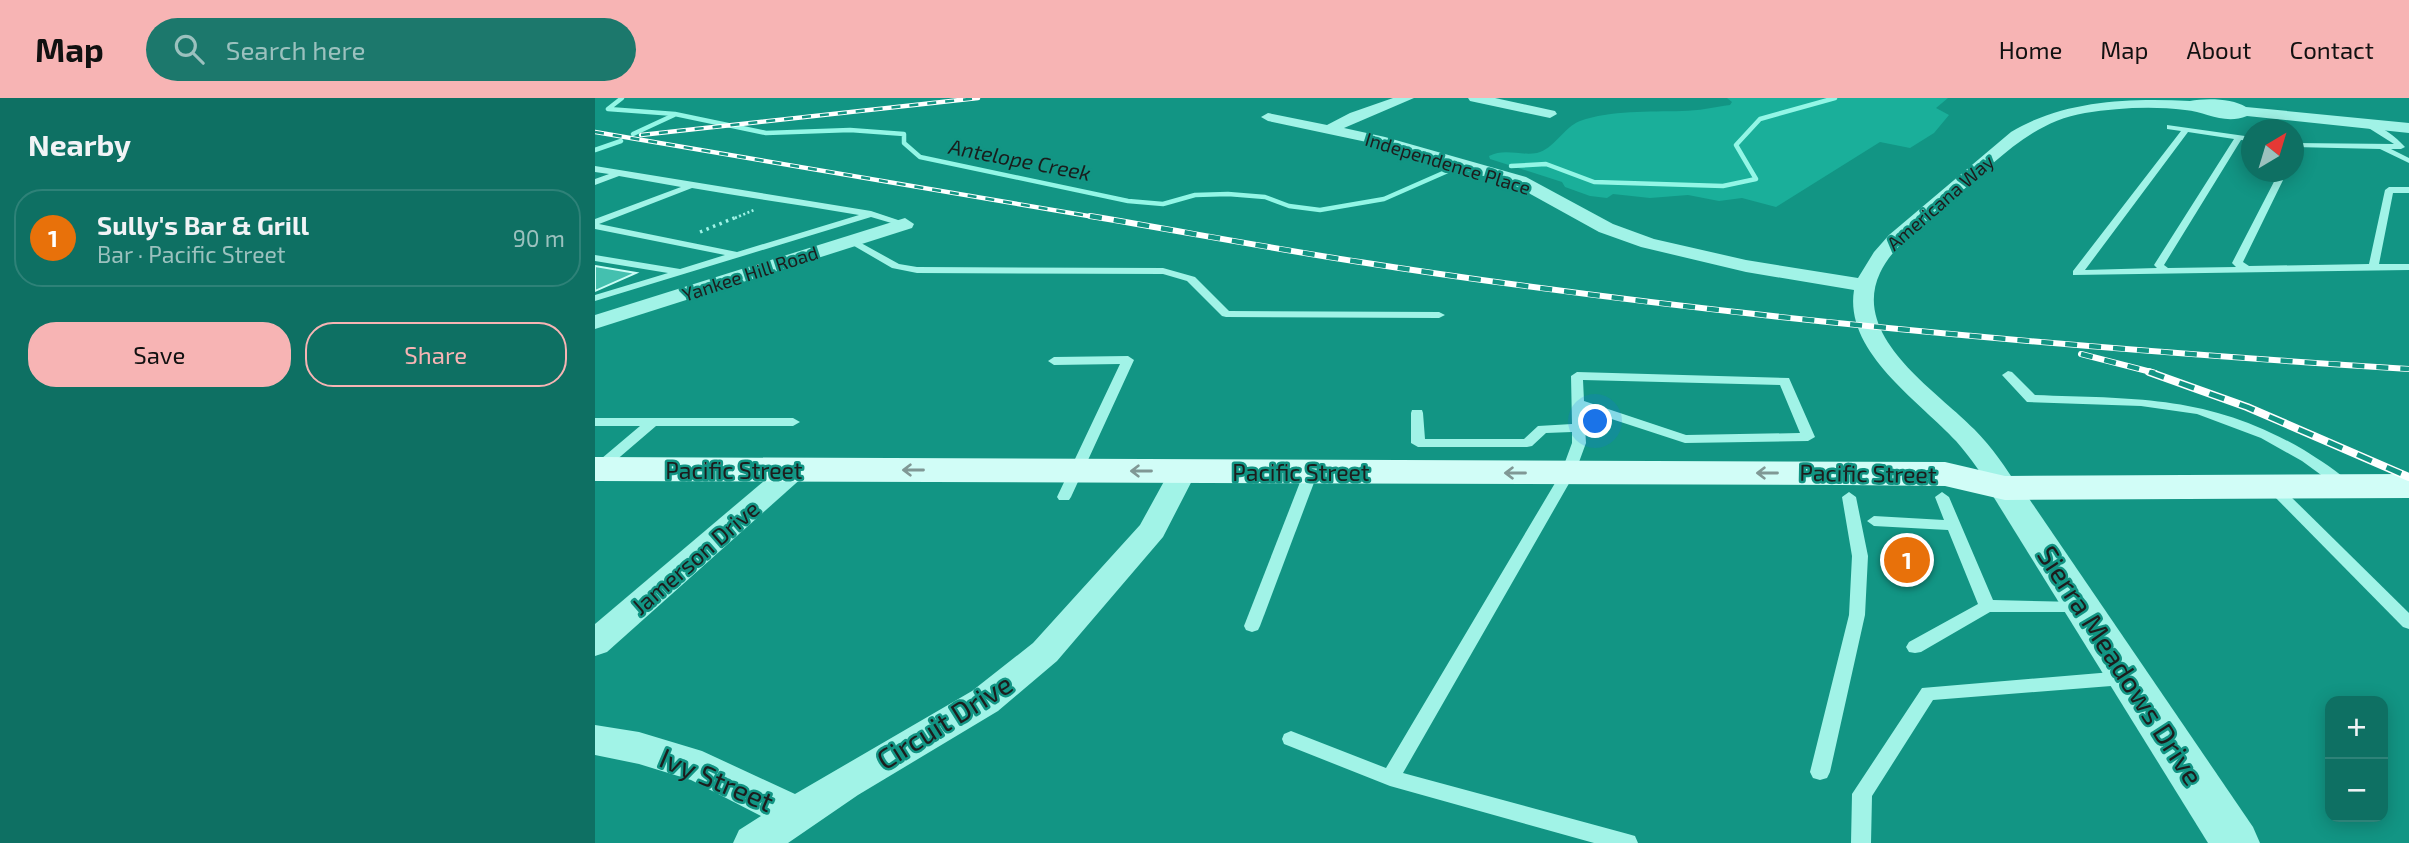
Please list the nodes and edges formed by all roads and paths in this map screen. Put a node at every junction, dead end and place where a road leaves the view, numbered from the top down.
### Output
1 (1407, 98) edge
2 (1475, 98) edge
3 (2197, 102) edge
4 (1550, 114) dead end
5 (1268, 117) dead end
6 (2370, 125) junction
7 (2170, 127) dead end
8 (2409, 128) edge
9 (1329, 130) junction
10 (2186, 130) junction
11 (2239, 137) joint
12 (2304, 147) edge
13 (2380, 147) junction
14 (2409, 161) edge
15 (595, 169) edge
16 (620, 173) junction
17 (595, 182) edge
18 (2278, 182) edge
19 (693, 186) junction
20 (2409, 190) edge
21 (761, 207) dead end
22 (871, 214) junction
23 (595, 224) edge
24 (905, 224) joint
25 (852, 241) junction
26 (673, 242) junction
27 (738, 255) junction
28 (595, 258) edge
29 (702, 265) junction
30 (2373, 267) junction
31 (2409, 267) edge
32 (2246, 270) junction
33 (2165, 271) junction
34 (681, 272) junction
35 (726, 281) junction
36 (1864, 285) junction
37 (595, 298) edge
38 (1439, 316) dead end
39 (595, 323) edge
40 (1054, 361) dead end
41 (2008, 375) dead end
42 (1577, 403) junction
43 (1417, 413) dead end
44 (595, 422) edge
45 (653, 422) junction
46 (793, 422) dead end
47 (1578, 428) junction
48 (596, 476) edge
49 (780, 483) junction
50 (1070, 484) junction
51 (1176, 484) junction
52 (1306, 485) junction
53 (1561, 486) junction
54 (2409, 486) edge
55 (2273, 487) junction
56 (2346, 487) junction
57 (2005, 488) junction
58 (1861, 509) junction
59 (1947, 511) junction
60 (1987, 606) junction
61 (2084, 608) junction
62 (2409, 623) edge
63 (1252, 626) dead end
64 (595, 643) edge
65 (1915, 646) dead end
66 (2129, 678) junction
67 (1291, 739) dead end
68 (595, 740) edge
69 (1820, 772) dead end
70 (1390, 778) junction
71 (797, 814) junction
72 (754, 843) edge
73 (1628, 843) edge
74 (1861, 843) edge
75 (2235, 843) edge

1 - 9 street
2 - 4 street
3 - 6 street, Americana Way
3 - 36 street, Americana Way
5 - 9 street, Independence Place
6 - 8 street, Americana Way
6 - 13 lane
7 - 10 lane
9 - 36 street, Independence Place
10 - 11 lane
10 - 33 lane
11 - 33 lane
12 - 13 lane
13 - 14 lane
15 - 16 lane
16 - 17 lane
16 - 19 lane
18 - 32 lane
19 - 22 lane
19 - 23 lane
20 - 30 lane
21 - 26 path
22 - 24 lane
22 - 27 lane
23 - 26 lane
24 - 25 street, Yankee Hill Road
25 - 35 street, Yankee Hill Road
25 - 38 lane
26 - 27 lane
27 - 29 lane
28 - 34 lane
29 - 34 lane
29 - 35 lane
30 - 31 lane
30 - 32 lane
32 - 33 lane
34 - 37 lane
35 - 39 street, Yankee Hill Road
36 - 57 street
40 - 50 lane
41 - 56 lane
42 - 42 lane
42 - 47 lane
43 - 47 lane
44 - 45 lane
45 - 46 lane
45 - 48 lane
47 - 53 lane
48 - 49 main road, Pacific Street
49 - 50 main road, Pacific Street
49 - 64 street, Jamerson Drive
50 - 51 main road, Pacific Street
51 - 52 main road, Pacific Street
51 - 71 street, Circuit Drive
52 - 53 main road, Pacific Street
52 - 63 lane
57 -> 53 main road, Pacific Street
53 - 58 main road, Pacific Street
53 - 70 lane
54 - 56 main road, Pacific Street
55 - 56 main road, Pacific Street
55 - 57 main road, Pacific Street
55 - 62 lane
57 - 59 main road, Pacific Street
57 - 61 street, Sierra Meadows Drive
58 - 59 main road, Pacific Street
58 - 69 lane
59 - 60 lane
60 - 61 lane
60 - 65 lane
61 - 66 street, Sierra Meadows Drive
66 - 74 lane
66 - 75 street, Sierra Meadows Drive
67 - 70 lane
68 - 71 street, Ivy Street
70 - 73 lane
71 - 72 street, Circuit Drive

